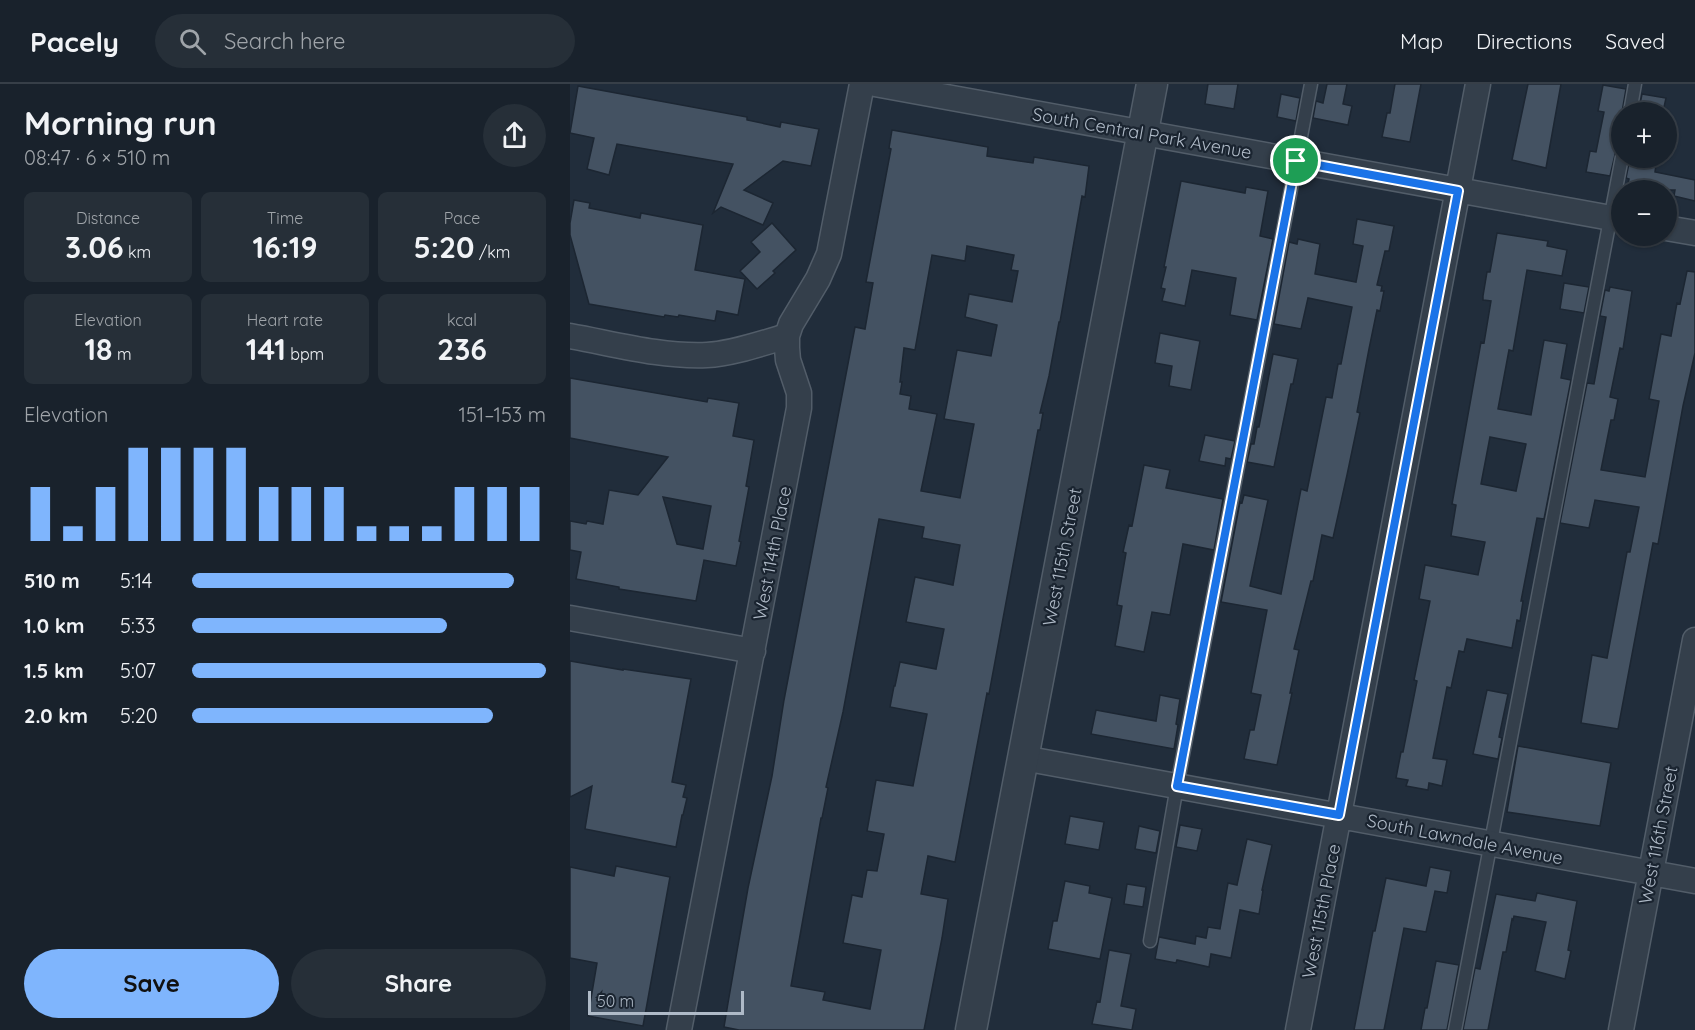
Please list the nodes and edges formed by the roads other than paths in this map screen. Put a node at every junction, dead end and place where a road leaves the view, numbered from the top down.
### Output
1 (862, 84) edge
2 (874, 84) edge
3 (1152, 84) edge
4 (1311, 84) edge
5 (1478, 84) edge
6 (1635, 84) edge
7 (1632, 102) edge
8 (1143, 133) junction
9 (1296, 161) junction
10 (1458, 191) junction
11 (1611, 218) edge
12 (1677, 230) edge
13 (1695, 233) edge
14 (1611, 244) edge
15 (570, 336) edge
16 (788, 336) junction
17 (570, 618) edge
18 (1695, 640) edge
19 (753, 651) junction
20 (1023, 758) junction
21 (1177, 786) junction
22 (1339, 815) junction
23 (1490, 844) junction
24 (1651, 873) junction
25 (1695, 881) edge
26 (1150, 941) dead end
27 (678, 1030) edge
28 (971, 1030) edge
29 (1298, 1030) edge
30 (1455, 1030) edge
31 (1621, 1030) edge

1 - 16 street, West 114th Place
2 - 8 street, South Central Park Avenue
3 - 8 street, West 115th Street
4 - 9 lane
5 - 10 street, West 115th Place
6 - 7 lane
8 - 9 street, South Central Park Avenue
8 - 20 street, West 115th Street
9 - 10 street, South Central Park Avenue
9 - 21 lane
10 - 11 street, South Central Park Avenue
10 - 22 street, West 115th Place
12 - 13 street
14 - 23 lane
15 - 16 street
16 - 19 street, West 114th Place
17 - 19 street
18 - 24 street, West 116th Street
19 - 27 street, West 114th Place
20 - 21 street, South Lawndale Avenue
20 - 28 street, West 115th Street
21 - 22 street, South Lawndale Avenue
21 - 26 lane
22 - 23 street, South Lawndale Avenue
22 - 29 street, West 115th Place
23 - 24 street, South Lawndale Avenue
23 - 30 lane
24 - 25 street, South Lawndale Avenue
24 - 31 street, West 116th Street

